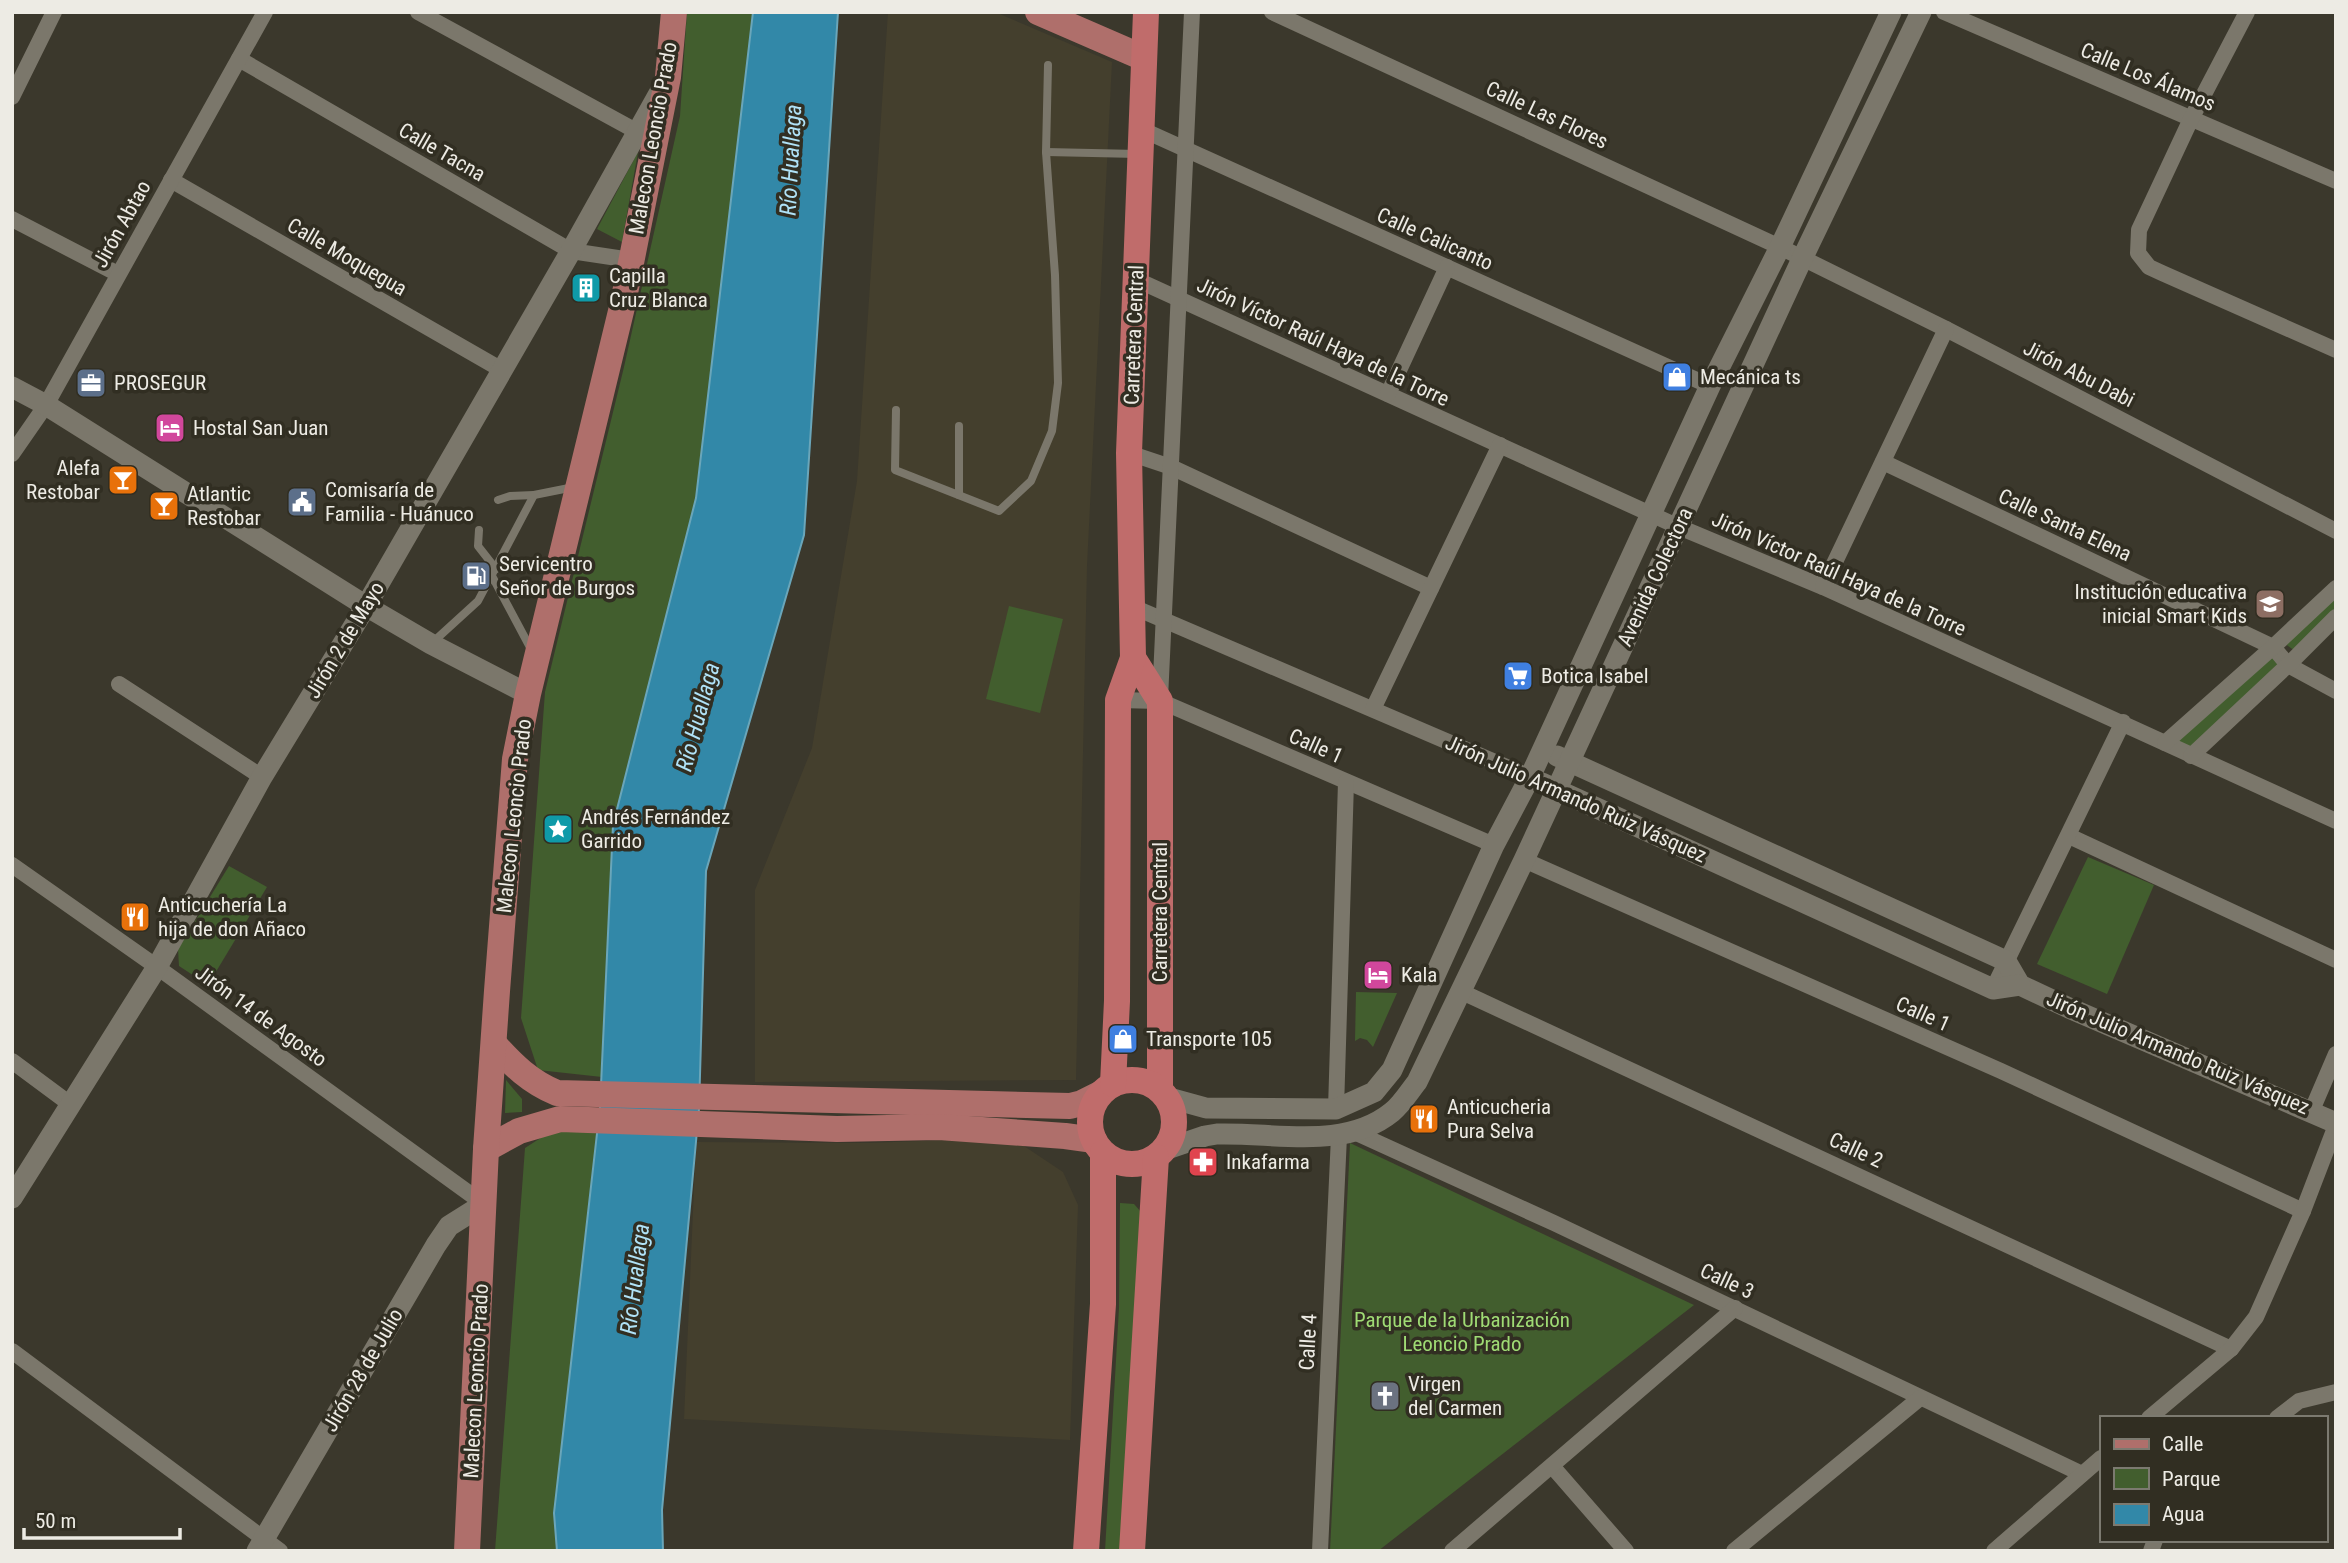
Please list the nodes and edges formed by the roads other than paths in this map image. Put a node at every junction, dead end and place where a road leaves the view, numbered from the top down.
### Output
1 (54, 12) edge
2 (418, 12) edge
3 (1038, 12) edge
4 (1146, 12) edge
5 (1192, 12) edge
6 (1272, 12) edge
7 (1891, 12) edge
8 (1921, 12) edge
9 (1944, 12) edge
10 (2247, 12) edge
11 (263, 13) edge
12 (670, 14) edge
13 (1144, 58) junction
14 (239, 59) junction
15 (1048, 65) dead end
16 (668, 77) junction
17 (12, 97) edge
18 (2190, 119) junction
19 (636, 131) junction
20 (1142, 142) junction
21 (1186, 149) junction
22 (1046, 152) junction
23 (171, 180) junction
24 (2336, 181) edge
25 (12, 219) edge
26 (1780, 247) junction
27 (571, 251) junction
28 (1802, 259) junction
29 (631, 260) junction
30 (1447, 267) junction
31 (118, 274) junction
32 (1135, 279) junction
33 (1178, 299) junction
34 (1946, 329) junction
35 (2336, 350) edge
36 (502, 370) junction
37 (1710, 386) junction
38 (12, 387) edge
39 (1388, 394) junction
40 (46, 405) junction
41 (896, 410) dead end
42 (959, 426) dead end
43 (1500, 446) junction
44 (1129, 453) junction
45 (12, 454) edge
46 (1883, 462) junction
47 (1171, 467) junction
48 (579, 486) junction
49 (534, 495) junction
50 (959, 495) junction
51 (498, 500) dead end
52 (1651, 514) junction
53 (1679, 527) junction
54 (479, 530) dead end
55 (2336, 531) edge
56 (494, 572) junction
57 (1823, 587) junction
58 (1431, 588) junction
59 (2336, 588) edge
60 (366, 606) junction
61 (1131, 606) junction
62 (2336, 617) edge
63 (1165, 620) junction
64 (431, 644) junction
65 (2273, 647) junction
66 (1133, 658) junction
67 (537, 660) junction
68 (2288, 665) junction
69 (119, 684) dead end
70 (2336, 691) edge
71 (528, 694) junction
72 (1118, 700) junction
73 (1160, 701) junction
74 (1373, 709) junction
75 (2123, 723) junction
76 (2165, 743) junction
77 (1543, 749) junction
78 (2192, 756) junction
79 (1569, 762) junction
80 (262, 777) junction
81 (1530, 777) junction
82 (1346, 782) junction
83 (1556, 789) junction
84 (2336, 821) edge
85 (2069, 836) junction
86 (1494, 845) junction
87 (1524, 860) junction
88 (12, 865) edge
89 (1807, 871) junction
90 (1793, 896) junction
91 (2336, 960) edge
92 (2006, 961) junction
93 (158, 967) junction
94 (2020, 985) junction
95 (1993, 989) junction
96 (1462, 992) junction
97 (494, 1044) junction
98 (2336, 1054) edge
99 (12, 1061) edge
100 (1107, 1089) junction
101 (1163, 1093) junction
102 (70, 1104) junction
103 (558, 1106) junction
104 (1336, 1109) junction
105 (2312, 1111) junction
106 (2336, 1124) edge
107 (1345, 1134) junction
108 (1099, 1147) junction
109 (486, 1149) junction
110 (1160, 1154) junction
111 (12, 1198) edge
112 (484, 1203) junction
113 (2304, 1212) junction
114 (1735, 1308) junction
115 (2231, 1349) junction
116 (12, 1351) edge
117 (2336, 1392) edge
118 (1920, 1398) junction
119 (2151, 1416) edge
120 (2280, 1416) edge
121 (2100, 1459) edge
122 (1552, 1466) junction
123 (2082, 1474) junction
124 (267, 1547) edge
125 (467, 1551) edge
126 (1086, 1551) edge
127 (1132, 1551) edge
128 (1320, 1551) edge
129 (1452, 1551) edge
130 (1626, 1551) edge
131 (1734, 1551) edge
132 (1994, 1551) edge

1 - 17 street
2 - 19 street
3 - 13 main road
4 - 13 highway, Carretera Central
5 - 21 street
6 - 26 street, Calle Las Flores
7 - 26 street, Avenida Colectora
8 - 28 street, Avenida Colectora
9 - 18 street, Calle Los Álamos
10 - 18 street
11 - 14 street, Jirón Abtao
12 - 16 main road, Malecon Leoncio Prado
13 - 20 highway, Carretera Central
14 - 23 street, Jirón Abtao
14 - 27 street, Calle Tacna
15 - 22 lane
16 - 19 street, Jirón 2 de Mayo
16 - 29 main road, Malecon Leoncio Prado
18 - 24 street, Calle Los Álamos
18 - 35 street
19 - 27 street, Jirón 2 de Mayo
20 - 21 street, Calle Calicanto
20 - 22 lane
20 - 32 highway, Carretera Central
21 - 30 street, Calle Calicanto
21 - 33 street
22 - 50 lane
23 - 31 street, Jirón Abtao
23 - 36 street, Calle Moquegua
25 - 31 street
26 - 28 street, Calle Las Flores
26 - 37 street, Avenida Colectora
27 - 29 street, Calle Tacna
27 - 36 street, Jirón 2 de Mayo
28 - 34 street, Jirón Abu Dabi
28 - 53 street, Avenida Colectora
29 - 48 main road, Malecon Leoncio Prado
30 - 37 street, Calle Calicanto
30 - 39 street
31 - 40 street, Jirón Abtao
32 - 33 street, Jirón Víctor Raúl Haya de la Torre
32 - 44 highway, Carretera Central
33 - 39 street, Jirón Víctor Raúl Haya de la Torre
33 - 47 street
34 - 46 street
34 - 55 street, Jirón Abu Dabi
36 - 60 street, Jirón 2 de Mayo
37 - 52 street, Avenida Colectora
38 - 40 street
39 - 43 street, Jirón Víctor Raúl Haya de la Torre
40 - 45 street, Jirón Abtao
40 - 60 street
41 - 50 lane
42 - 50 lane
43 - 52 street, Jirón Víctor Raúl Haya de la Torre
43 - 58 street
44 - 47 street
44 - 61 highway, Carretera Central
46 - 57 street
46 - 65 street, Calle Santa Elena
47 - 58 street
47 - 63 street
48 - 49 lane
48 - 67 main road, Malecon Leoncio Prado
49 - 51 lane
49 - 56 lane
52 - 53 street, Jirón Víctor Raúl Haya de la Torre
52 - 77 street, Avenida Colectora
53 - 57 street, Jirón Víctor Raúl Haya de la Torre
53 - 79 street, Avenida Colectora
54 - 56 lane
56 - 64 lane
56 - 67 lane
57 - 75 street, Jirón Víctor Raúl Haya de la Torre
58 - 74 street
59 - 65 street
60 - 64 street
60 - 80 street, Jirón 2 de Mayo
61 - 63 street, Jirón Julio Armando Ruiz Vásquez
61 - 66 highway, Carretera Central
62 - 68 street
63 - 73 street
63 - 74 street, Jirón Julio Armando Ruiz Vásquez
64 - 71 street
65 - 68 street, Calle Santa Elena
65 - 76 street
66 - 72 highway, Carretera Central
66 - 73 highway, Carretera Central
67 - 71 main road, Malecon Leoncio Prado
68 - 70 street, Calle Santa Elena
68 - 78 street
69 - 80 street
71 - 97 main road, Malecon Leoncio Prado
72 - 73 street, Calle 1
72 - 100 highway, Carretera Central
73 - 82 street, Calle 1
73 - 101 highway, Carretera Central
74 - 81 street, Jirón Julio Armando Ruiz Vásquez
75 - 76 street, Jirón Víctor Raúl Haya de la Torre
75 - 85 street
76 - 78 street, Jirón Víctor Raúl Haya de la Torre
77 - 79 street, Jirón Julio Armando Ruiz Vásquez
77 - 81 street, Avenida Colectora
78 - 84 street, Jirón Víctor Raúl Haya de la Torre
79 - 83 street, Avenida Colectora
79 - 89 street, Jirón Julio Armando Ruiz Vásquez
80 - 93 street, Jirón 2 de Mayo
81 - 83 street, Jirón Julio Armando Ruiz Vásquez
81 - 86 street, Avenida Colectora
82 - 86 street, Calle 1
82 - 104 street
83 - 87 street, Avenida Colectora
83 - 90 street, Jirón Julio Armando Ruiz Vásquez
85 - 91 street
85 - 92 street
86 - 104 street, Avenida Colectora
87 - 96 street, Avenida Colectora
87 - 113 street, Calle 1
88 - 93 street, Jirón 14 de Agosto
89 - 90 street
89 - 92 street, Jirón Julio Armando Ruiz Vásquez
90 - 95 street, Jirón Julio Armando Ruiz Vásquez
92 - 94 street, Jirón Julio Armando Ruiz Vásquez
92 - 95 street
93 - 102 street, Jirón 2 de Mayo
93 - 112 street, Jirón 14 de Agosto
94 - 95 street, Jirón Julio Armando Ruiz Vásquez
94 - 105 street, Jirón Julio Armando Ruiz Vásquez
96 - 107 street, Avenida Colectora
96 - 115 street, Calle 2
97 - 103 main road
97 - 109 main road, Malecon Leoncio Prado
98 - 105 street
99 - 102 street
100 - 101 highway
100 - 103 main road
100 - 108 highway
101 - 104 street, Avenida Colectora
101 - 110 highway
102 - 111 street, Jirón 2 de Mayo
103 - 108 main road
103 - 109 main road
105 - 106 street, Jirón Julio Armando Ruiz Vásquez
106 - 113 street
107 - 110 street, Avenida Colectora
107 - 114 street, Calle 3
107 - 128 street, Calle 4
108 - 110 highway
108 - 126 highway
109 - 112 main road, Malecon Leoncio Prado
110 - 127 highway
112 - 124 street, Jirón 28 de Julio
112 - 125 main road, Malecon Leoncio Prado
113 - 115 street
114 - 118 street, Calle 3
114 - 122 street
115 - 119 street
116 - 124 street
117 - 120 street
118 - 123 street, Calle 3
118 - 131 street
121 - 123 street
122 - 129 street
122 - 130 street
123 - 132 street

